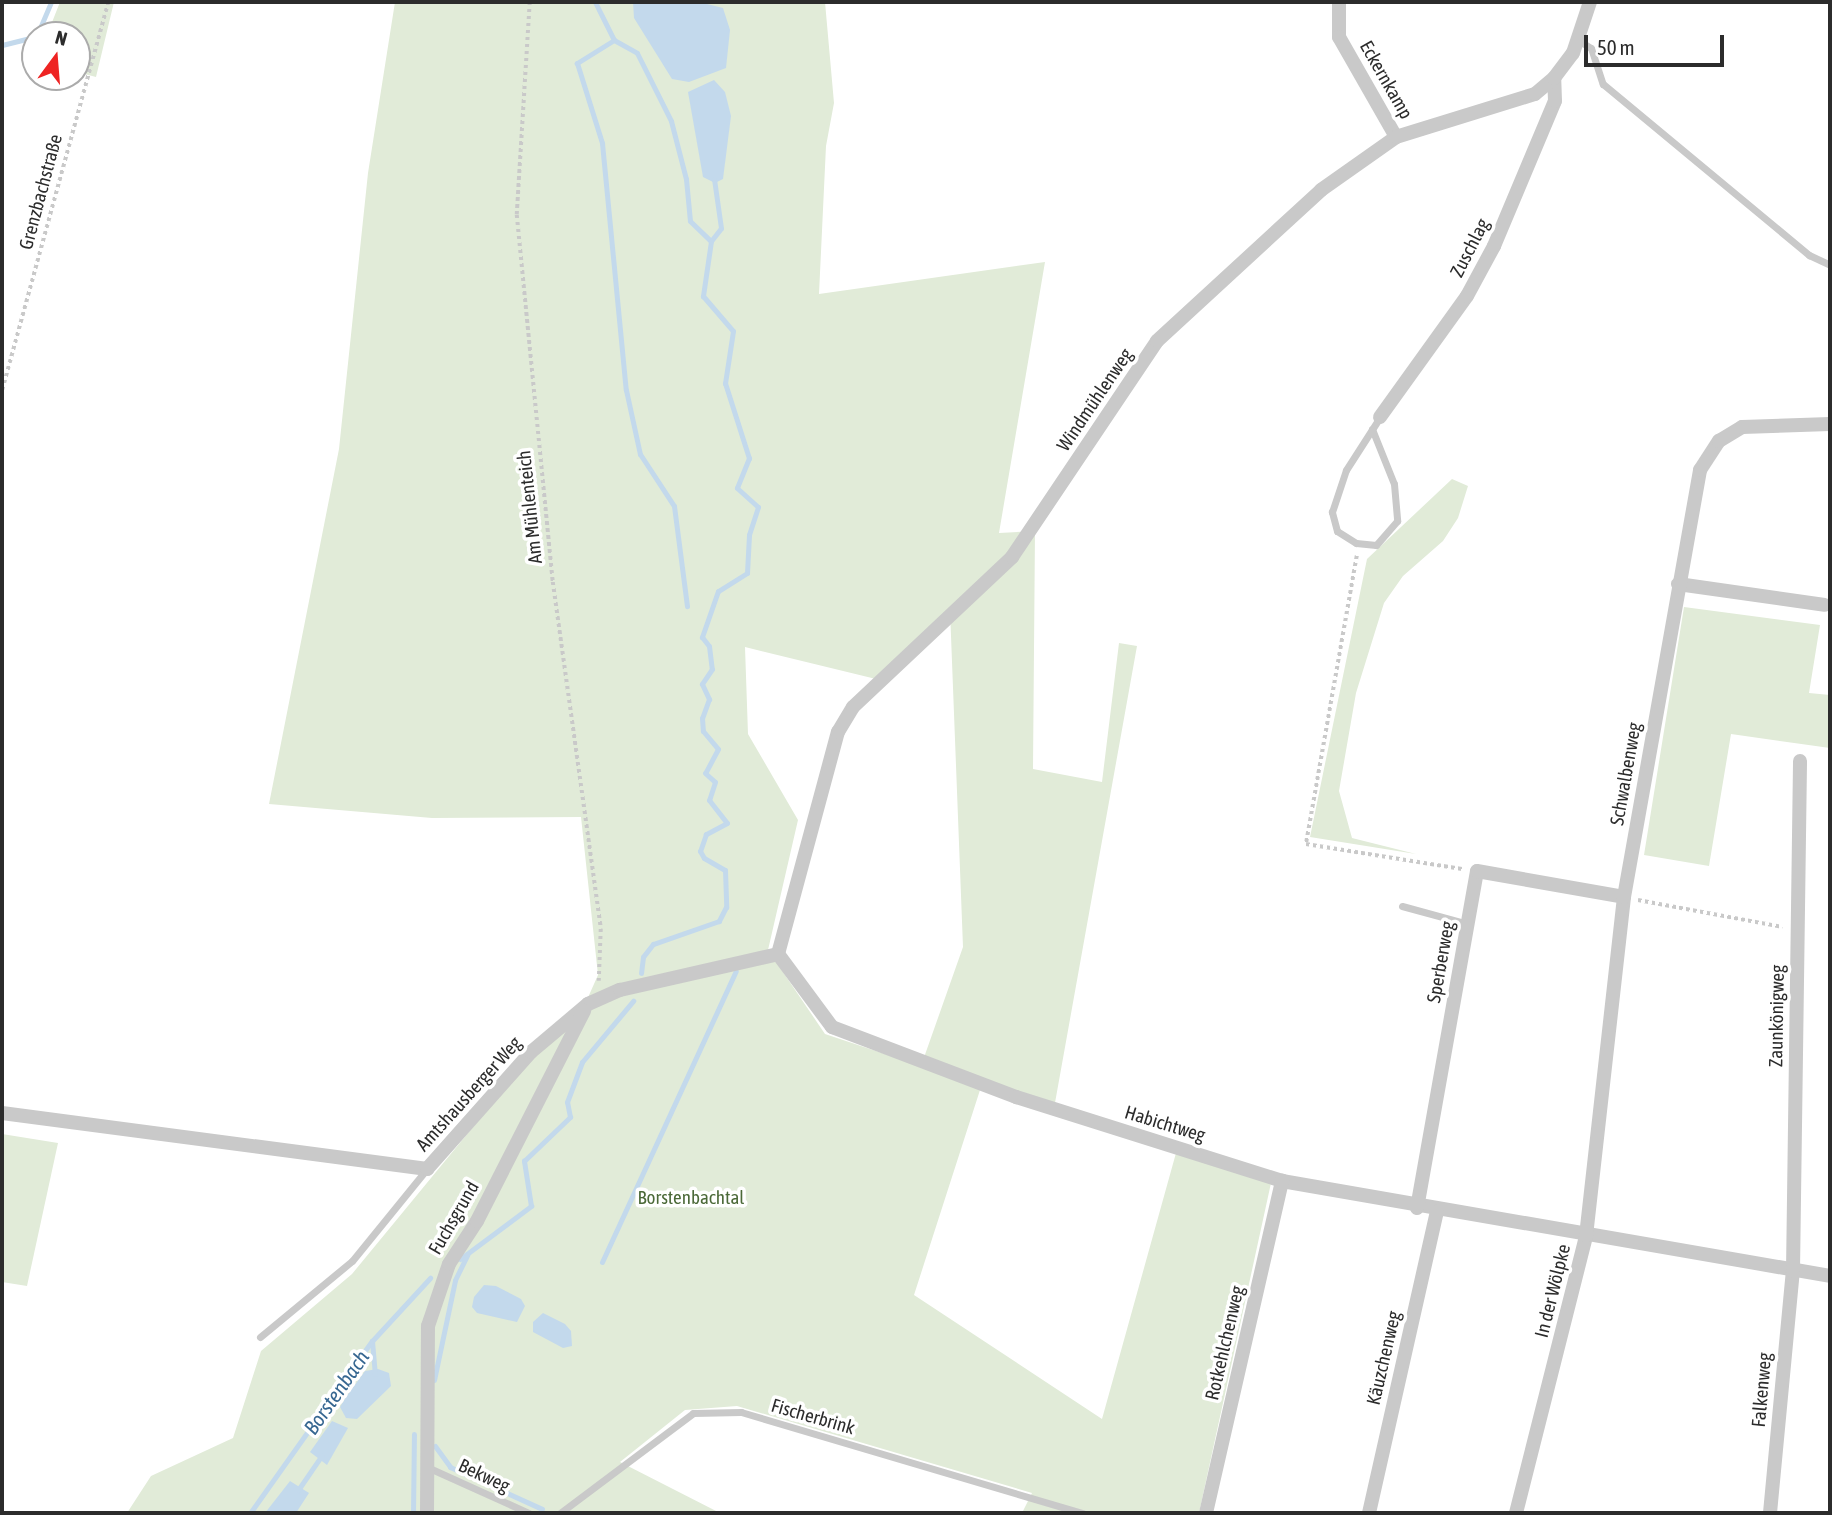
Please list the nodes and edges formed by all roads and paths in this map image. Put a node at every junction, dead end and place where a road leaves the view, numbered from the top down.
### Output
1 (108, 2) edge
2 (530, 2) edge
3 (1339, 2) edge
4 (1590, 2) edge
5 (1578, 39) junction
6 (1554, 78) junction
7 (1396, 137) junction
8 (1830, 265) edge
9 (2, 390) edge
10 (1376, 423) junction
11 (1830, 424) edge
12 (1356, 543) junction
13 (1678, 583) junction
14 (1825, 605) dead end
15 (1800, 761) dead end
16 (1477, 871) junction
17 (1624, 897) junction
18 (1402, 906) dead end
19 (1468, 924) junction
20 (1798, 930) junction
21 (778, 954) junction
22 (588, 1004) junction
23 (2, 1113) edge
24 (427, 1169) junction
25 (1282, 1181) junction
26 (1417, 1208) junction
27 (1437, 1212) junction
28 (1586, 1236) junction
29 (1793, 1271) junction
30 (1830, 1276) edge
31 (260, 1337) dead end
32 (427, 1467) junction
33 (427, 1513) edge
34 (529, 1513) edge
35 (559, 1513) edge
36 (1083, 1513) edge
37 (1206, 1513) edge
38 (1369, 1513) edge
39 (1516, 1513) edge
40 (1770, 1513) edge

1 - 9 path, Grenzbachstraße
2 - 22 path, Am Mühlenteich
3 - 7 street, Eckernkamp
4 - 5 street, Windmühlenweg
5 - 6 street, Windmühlenweg
5 - 8 lane
6 - 7 street, Windmühlenweg
6 - 10 street, Zuschlag
7 - 21 street, Windmühlenweg
10 - 12 lane
10 - 12 lane
11 - 13 street, Schwalbenweg
12 - 16 path
13 - 14 street
13 - 17 street, Schwalbenweg
15 - 20 street, Zaunkönigweg
16 - 17 street
16 - 19 street, Sperberweg
17 - 20 path
17 - 28 street, Schwalbenweg
18 - 19 lane
19 - 26 street, Sperberweg
20 - 29 street, Zaunkönigweg
21 - 22 street, Amtshausberger Weg
21 - 25 street, Habichtweg
22 - 24 street, Amtshausberger Weg
22 - 32 street, Fuchsgrund
23 - 24 street, Amtshausberger Weg
24 - 31 lane
25 - 26 street, Habichtweg
25 - 37 street, Rotkehlchenweg
26 - 27 street, Habichtweg
27 - 28 street, Habichtweg
27 - 38 street, Käuzchenweg
28 - 29 street, In der Wölpke
28 - 39 street, In der Wölpke
29 - 30 street, In der Wölpke
29 - 40 street, Falkenweg
32 - 33 street, Fuchsgrund
32 - 34 lane, Bekweg
35 - 36 lane, Fischerbrink

